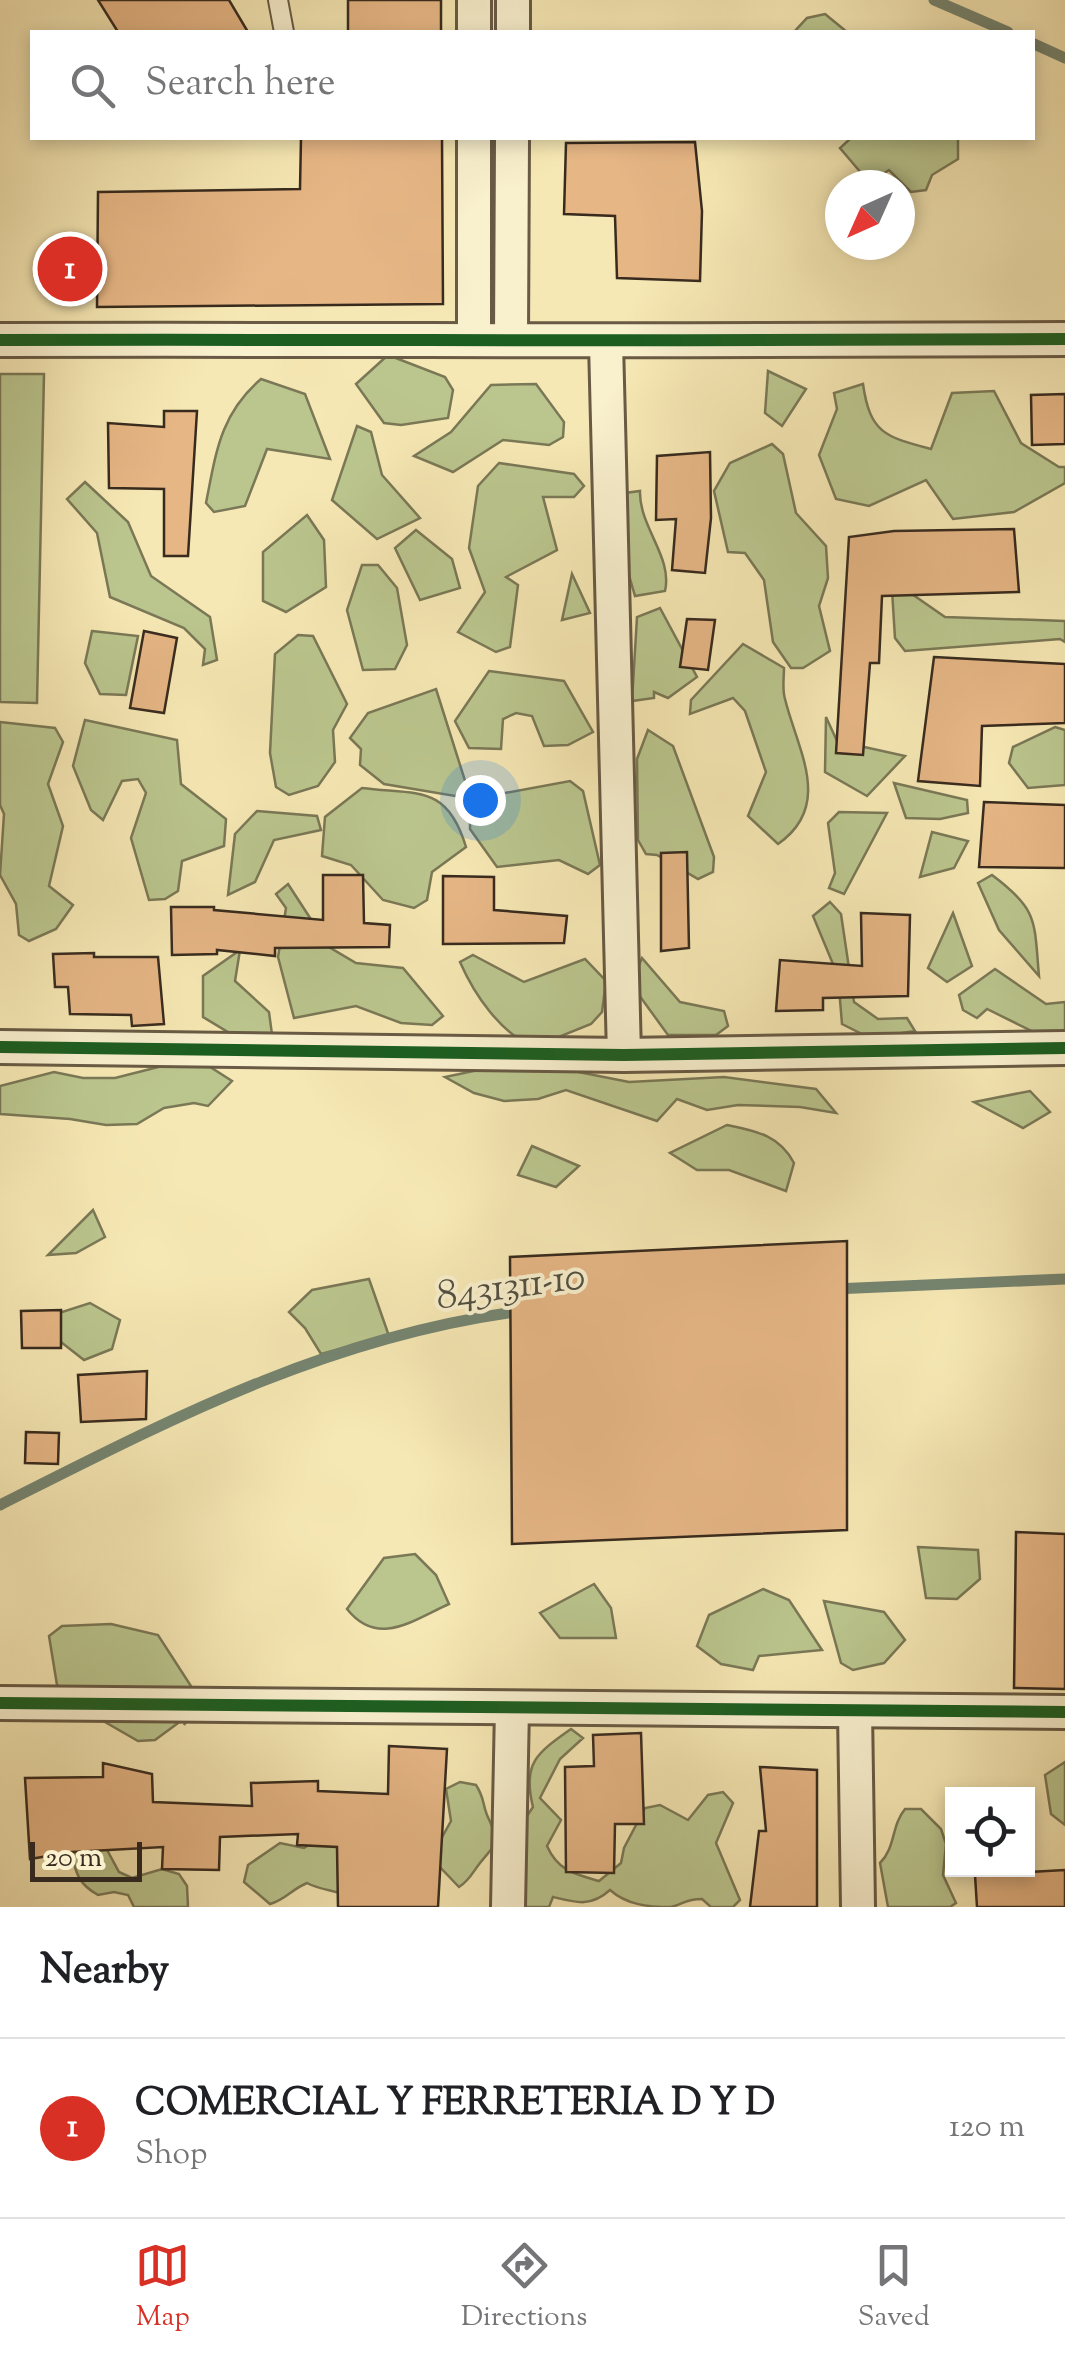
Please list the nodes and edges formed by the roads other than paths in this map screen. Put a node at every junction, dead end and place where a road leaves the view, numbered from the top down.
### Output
1 (278, 0) edge
2 (474, 0) edge
3 (513, 0) edge
4 (284, 30) edge
5 (474, 30) edge
6 (513, 30) edge
7 (474, 140) edge
8 (512, 140) edge
9 (474, 339) junction
10 (1065, 339) edge
11 (0, 340) edge
12 (511, 340) junction
13 (606, 343) junction
14 (0, 1047) edge
15 (1065, 1048) edge
16 (624, 1055) junction
17 (0, 1704) edge
18 (512, 1708) junction
19 (855, 1710) junction
20 (1065, 1712) edge
21 (508, 1907) edge
22 (858, 1907) edge

1 - 4 lane
2 - 5 street
3 - 6 street
7 - 9 street
8 - 12 street
9 - 11 street
9 - 12 street
10 - 13 street
12 - 13 street
13 - 16 street
14 - 16 street
15 - 16 street
17 - 18 street
18 - 19 street
18 - 21 street
19 - 20 street
19 - 22 street

